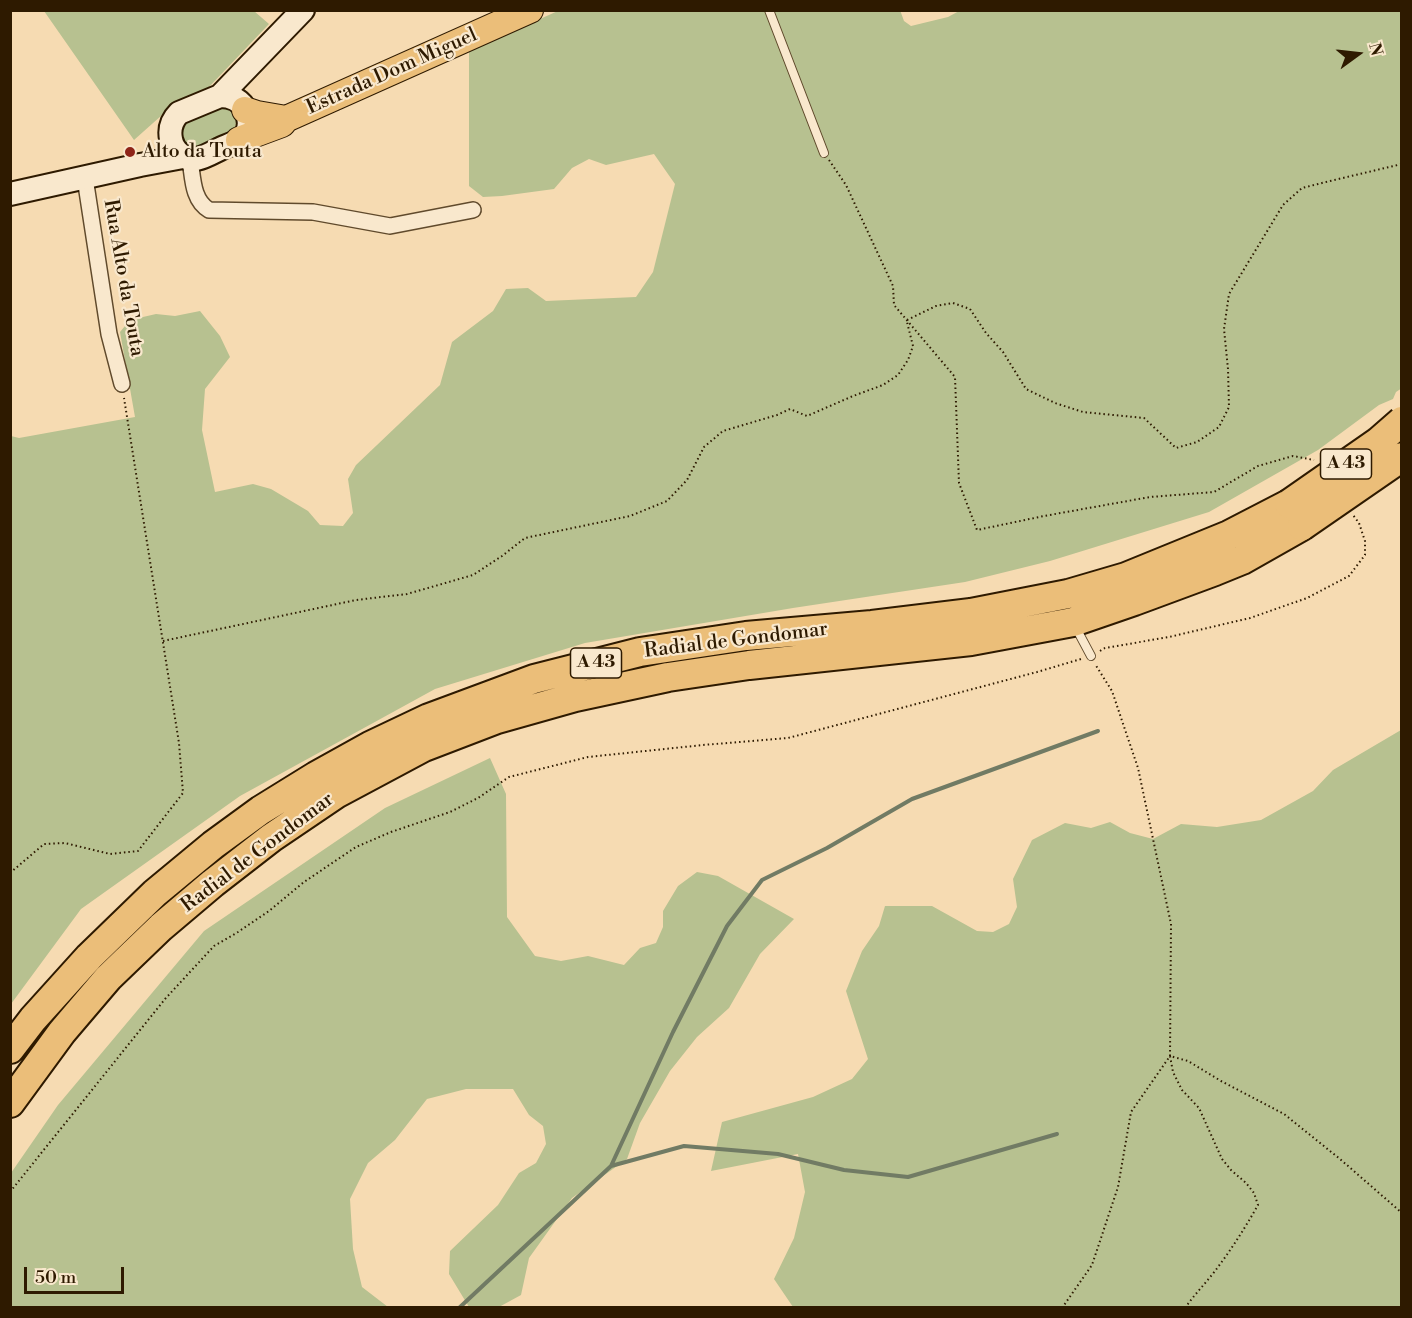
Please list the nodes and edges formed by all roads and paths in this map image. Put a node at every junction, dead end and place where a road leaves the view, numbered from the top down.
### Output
1 (303, 10) edge
2 (530, 10) edge
3 (769, 10) edge
4 (267, 46) junction
5 (220, 96) junction
6 (243, 107) junction
7 (286, 119) junction
8 (170, 135) junction
9 (239, 140) junction
10 (824, 153) joint
11 (186, 159) junction
12 (1401, 164) edge
13 (85, 178) junction
14 (10, 194) edge
15 (473, 210) dead end
16 (907, 320) junction
17 (122, 384) joint
18 (1401, 421) edge
19 (1401, 457) edge
20 (1316, 461) dead end
21 (1353, 514) dead end
22 (1295, 515) junction
23 (1073, 622) junction
24 (163, 641) junction
25 (1091, 656) junction
26 (10, 873) edge
27 (10, 1049) edge
28 (1170, 1056) junction
29 (10, 1103) edge
30 (10, 1192) edge
31 (1401, 1214) edge
32 (1062, 1308) edge
33 (1185, 1308) edge

1 - 4 main road
2 - 7 main road, Estrada Dom Miguel
3 - 10 lane
4 - 5 main road
4 - 6 main road
5 - 6 main road
5 - 8 main road
6 - 7 main road, Estrada Dom Miguel
6 - 9 main road
7 - 9 main road, Estrada Dom Miguel
8 - 11 main road
8 - 13 main road
9 - 11 main road
10 - 16 path
11 - 13 main road
11 - 15 street
12 - 16 path
13 - 14 main road
13 - 17 street, Rua Alto da Touta
16 - 20 path
16 - 24 path
17 - 24 path
18 - 22 highway, Radial de Gondomar / A 43, bridge
19 - 22 highway, A 43, bridge
21 - 25 path
22 - 23 highway, Radial de Gondomar / A 43
22 - 27 highway, Radial de Gondomar / A 43
23 - 25 lane
23 - 29 highway, Radial de Gondomar / A 43
24 - 26 path
25 - 28 path
25 - 30 path
28 - 31 path
28 - 32 path
28 - 33 path

